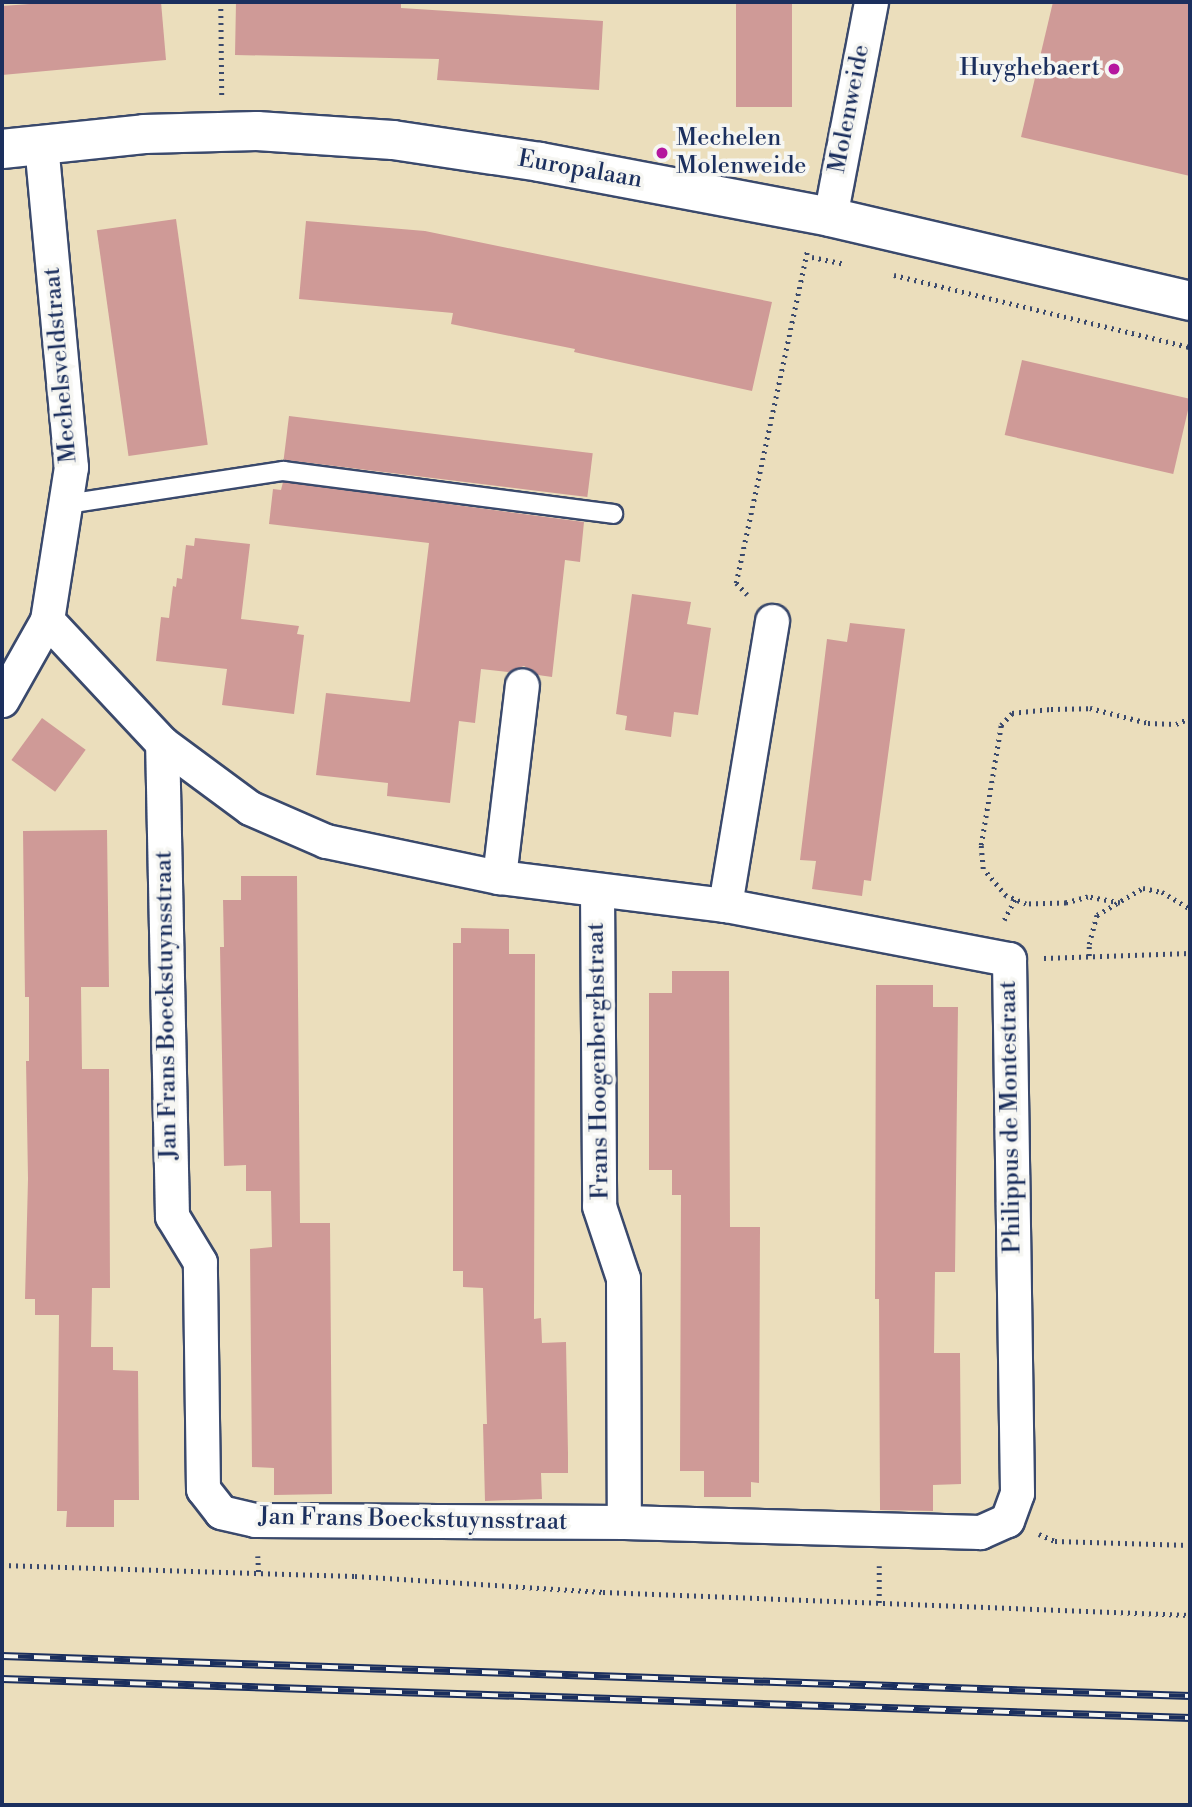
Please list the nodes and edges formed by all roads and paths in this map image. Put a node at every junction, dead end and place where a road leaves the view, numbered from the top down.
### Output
1 (220, 2) edge
2 (871, 2) edge
3 (222, 132) junction
4 (41, 143) junction
5 (2, 149) edge
6 (816, 214) junction
7 (795, 253) dead end
8 (806, 255) junction
9 (855, 266) dead end
10 (880, 272) dead end
11 (1190, 301) edge
12 (1190, 348) edge
13 (66, 504) junction
14 (613, 514) dead end
15 (47, 620) junction
16 (772, 621) joint
17 (522, 685) dead end
18 (2, 700) edge
19 (1190, 718) edge
20 (162, 743) junction
21 (499, 877) junction
22 (597, 891) junction
23 (1120, 903) junction
24 (725, 905) junction
25 (1190, 909) edge
26 (1190, 953) edge
27 (1089, 956) junction
28 (1009, 959) junction
29 (1007, 1520) junction
30 (624, 1522) junction
31 (1190, 1545) edge
32 (2, 1564) edge
33 (1190, 1615) edge

1 - 3 path
2 - 6 street, Molenweide
3 - 4 street, Europalaan
3 - 6 street, Europalaan
4 - 5 street, Europalaan
4 - 13 street, Mechelsveldstraat
6 - 8 path
6 - 11 street, Europalaan
7 - 8 path
8 - 9 path
8 - 16 path
10 - 12 path
13 - 14 lane
13 - 15 street, Mechelsveldstraat
15 - 18 street, Mechelsveldstraat
15 - 20 street, Philippus de Montestraat
16 - 24 street
17 - 21 street
19 - 23 path
20 - 21 street, Philippus de Montestraat
20 - 30 street, Jan Frans Boeckstuynsstraat
21 - 22 street, Philippus de Montestraat
22 - 24 street, Philippus de Montestraat
22 - 30 street, Frans Hoogenberghstraat
23 - 25 path
23 - 27 path
24 - 28 street, Philippus de Montestraat
26 - 27 path
27 - 28 path
28 - 29 street, Philippus de Montestraat
29 - 30 street, Jan Frans Boeckstuynsstraat
29 - 31 path
32 - 33 path

